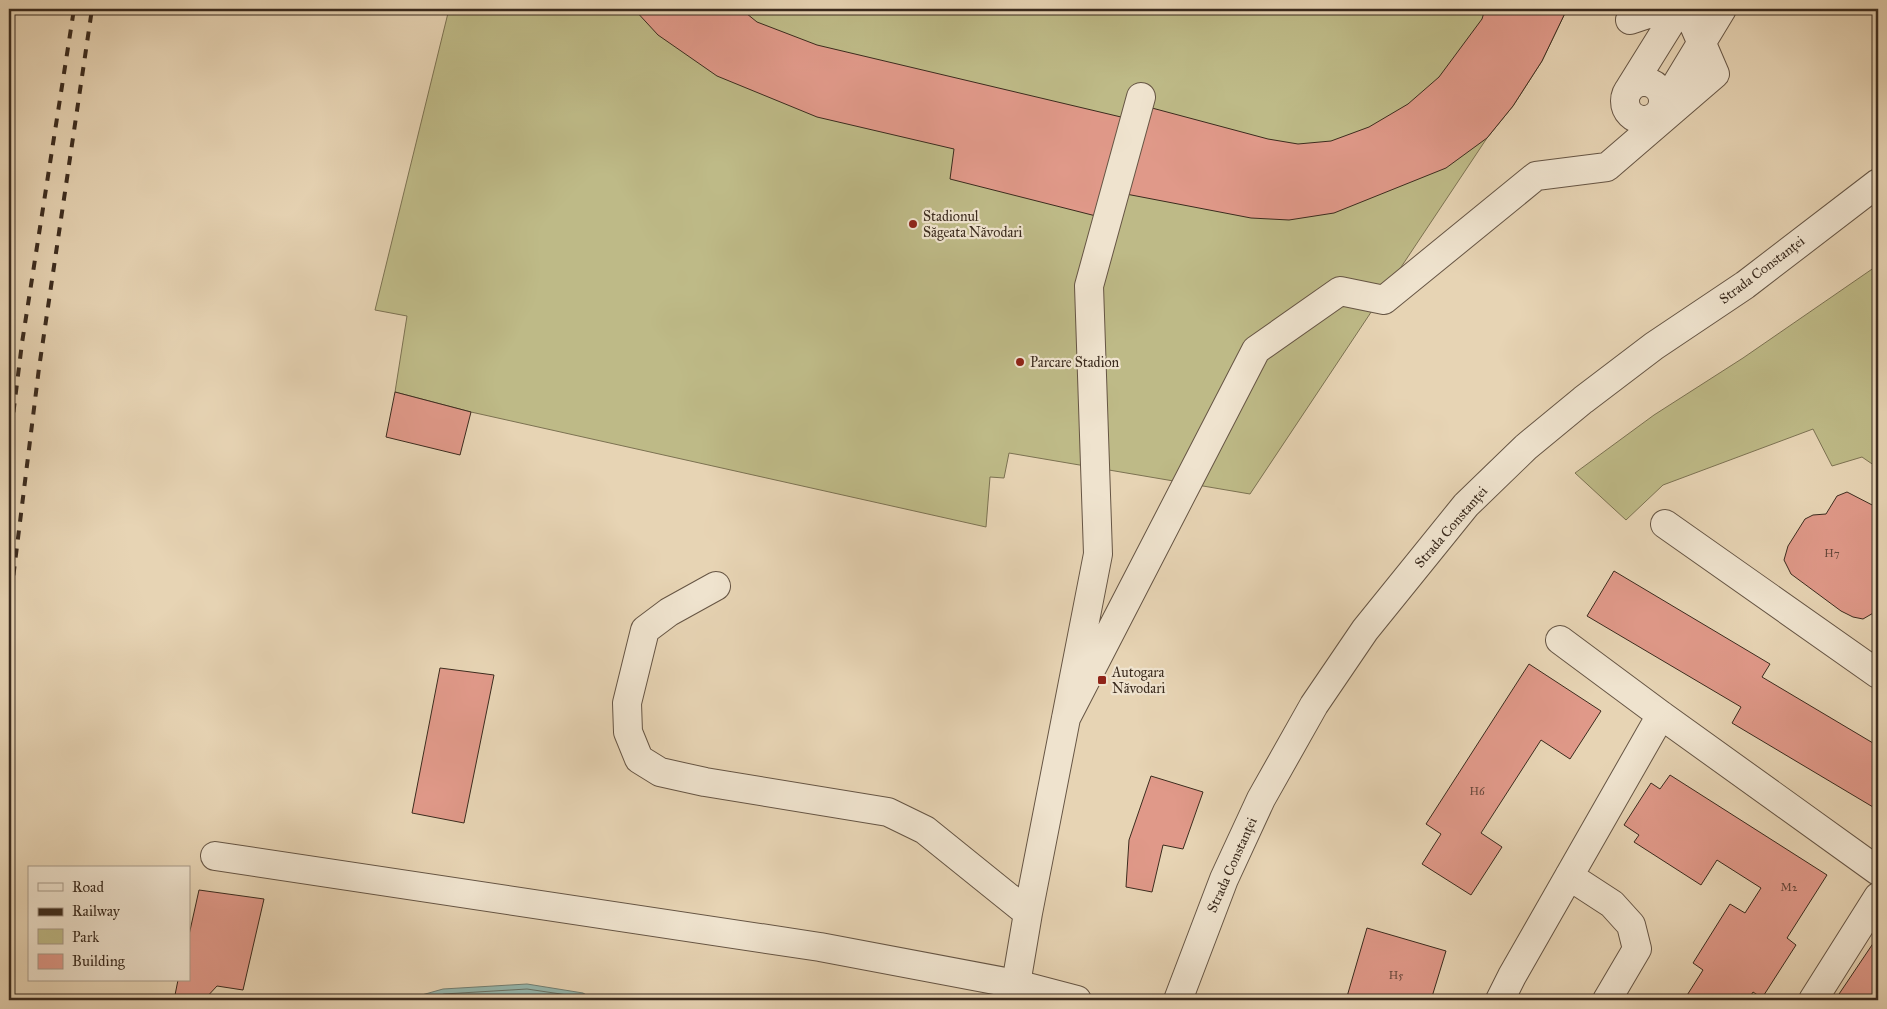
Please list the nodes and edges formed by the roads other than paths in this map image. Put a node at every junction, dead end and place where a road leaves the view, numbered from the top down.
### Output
1 (1663, 9) edge
2 (1679, 9) edge
3 (1687, 9) edge
4 (1722, 9) edge
5 (1630, 20) dead end
6 (1702, 43) junction
7 (1141, 97) dead end
8 (1878, 183) edge
9 (1665, 524) dead end
10 (716, 586) dead end
11 (1560, 640) dead end
12 (1878, 674) edge
13 (1661, 715) junction
14 (1066, 718) junction
15 (216, 856) dead end
16 (1878, 870) edge
17 (1569, 876) junction
18 (1878, 896) edge
19 (1028, 913) junction
20 (1016, 984) junction
21 (1076, 1000) edge
22 (1178, 1000) edge
23 (1500, 1000) edge
24 (1608, 1000) edge
25 (1813, 1000) edge

1 - 5 street
2 - 6 street
3 - 6 street
4 - 6 street
6 - 14 street
7 - 14 street
8 - 22 street, Strada Constanței
9 - 12 street
10 - 19 street
11 - 13 street
13 - 16 street
13 - 17 street
14 - 19 street
15 - 20 street
17 - 23 street
17 - 24 street
18 - 25 street
19 - 20 street
20 - 21 street

